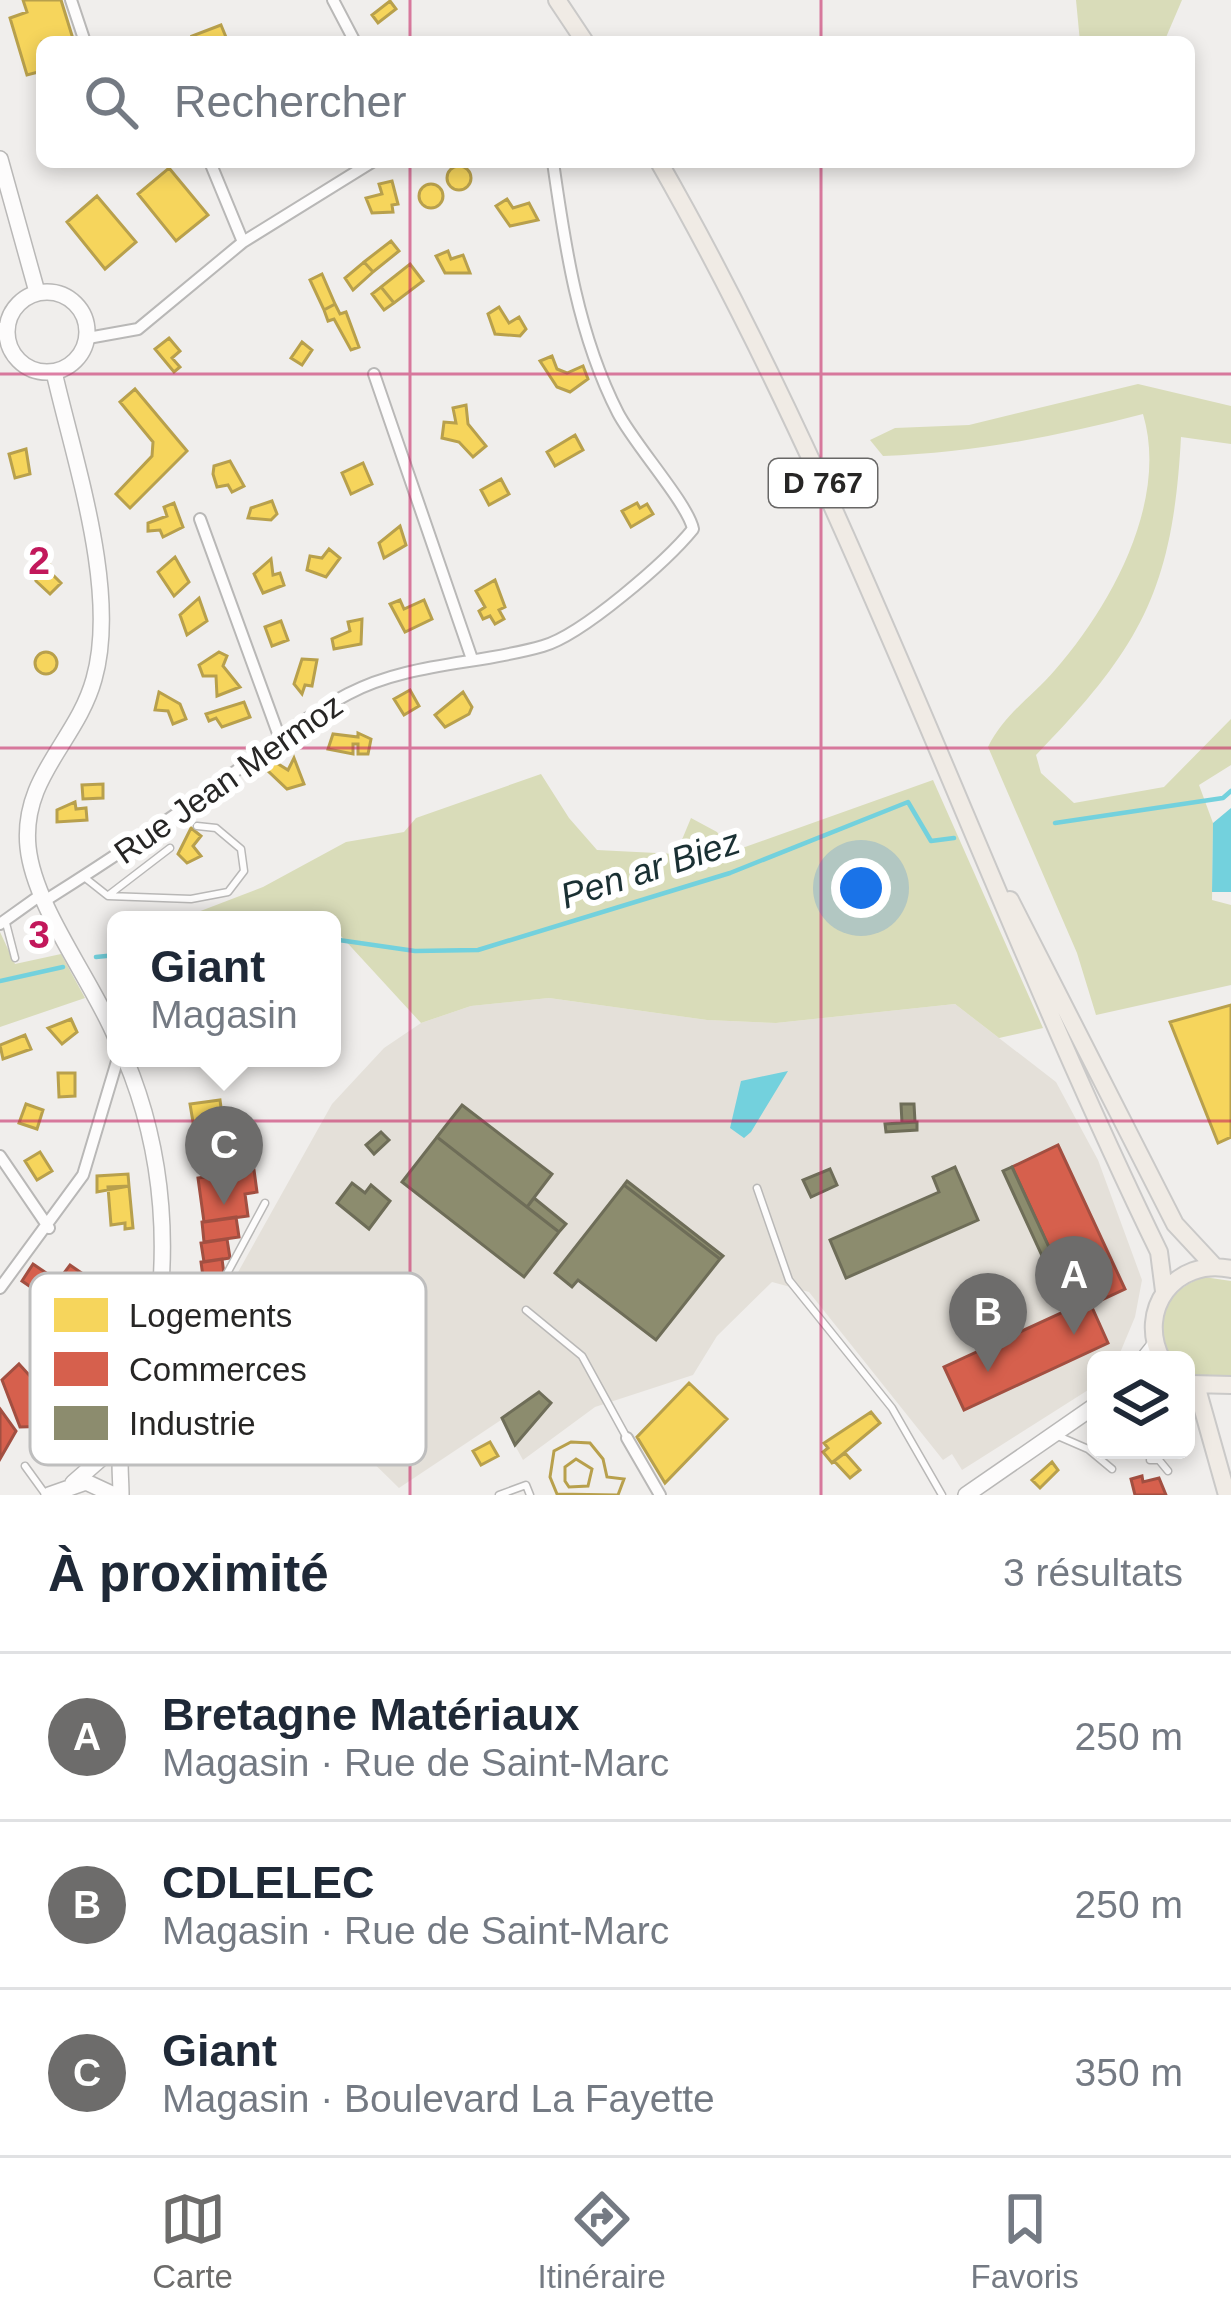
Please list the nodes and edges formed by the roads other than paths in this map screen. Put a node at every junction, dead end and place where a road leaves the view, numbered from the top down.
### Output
1 (71, 0) edge
2 (332, 0) edge
3 (557, 0) edge
4 (83, 36) edge
5 (352, 36) edge
6 (581, 36) edge
7 (0, 159) edge
8 (212, 168) edge
9 (362, 168) edge
10 (554, 168) edge
11 (662, 168) edge
12 (243, 242) junction
13 (38, 292) junction
14 (3, 328) edge
15 (88, 338) junction
16 (54, 372) junction
17 (374, 374) dead end
18 (200, 519) dead end
19 (472, 659) junction
20 (279, 736) junction
21 (964, 814) junction
22 (197, 826) dead end
23 (170, 848) dead end
24 (84, 877) junction
25 (108, 896) junction
26 (44, 897) junction
27 (2, 921) edge
28 (15, 958) dead end
29 (107, 1020) edge
30 (118, 1067) edge
31 (125, 1067) edge
32 (2, 1162) edge
33 (758, 1188) dead end
34 (265, 1203) dead end
35 (49, 1228) junction
36 (1223, 1268) edge
37 (160, 1273) edge
38 (227, 1273) edge
39 (0, 1288) edge
40 (1164, 1291) junction
41 (526, 1310) dead end
42 (1154, 1351) edge
43 (1195, 1383) edge
44 (1231, 1385) edge
45 (1195, 1395) edge
46 (1087, 1411) edge
47 (1054, 1434) junction
48 (627, 1438) joint
49 (1150, 1460) dead end
50 (94, 1465) edge
51 (120, 1465) edge
52 (25, 1466) dead end
53 (1112, 1469) dead end
54 (1168, 1471) dead end
55 (73, 1483) junction
56 (48, 1495) edge
57 (118, 1495) edge
58 (500, 1495) edge
59 (530, 1495) edge
60 (660, 1495) edge
61 (942, 1495) edge
62 (966, 1495) edge
63 (1227, 1495) edge

1 - 4 street
2 - 5 street
3 - 6 main road
7 - 13 main road
8 - 12 street
9 - 12 street
10 - 19 street, Rue Jean Mermoz
11 - 21 main road, D 767
12 - 15 street
13 - 14 main road
13 - 15 main road
14 - 16 main road
15 - 16 main road
16 - 26 main road
17 - 19 street
18 - 20 street
19 - 20 street, Rue Jean Mermoz
20 - 24 street, Rue Jean Mermoz
21 - 36 main road, D 767
21 - 40 main road, D 767
22 - 25 lane
23 - 25 lane
24 - 25 lane
24 - 26 street, Rue Jean Mermoz
26 - 27 street, Rue Jean Mermoz
26 - 29 main road
27 - 28 lane
30 - 35 street
31 - 37 main road
32 - 35 street
33 - 61 lane
34 - 38 lane
35 - 39 street
36 - 40 main road
40 - 42 main road
41 - 48 lane
43 - 44 main road
45 - 63 main road
46 - 47 main road
47 - 53 lane
47 - 62 main road
48 - 60 street
49 - 54 lane
50 - 55 main road
51 - 57 main road
52 - 56 lane
55 - 56 main road
55 - 57 main road
58 - 59 lane

